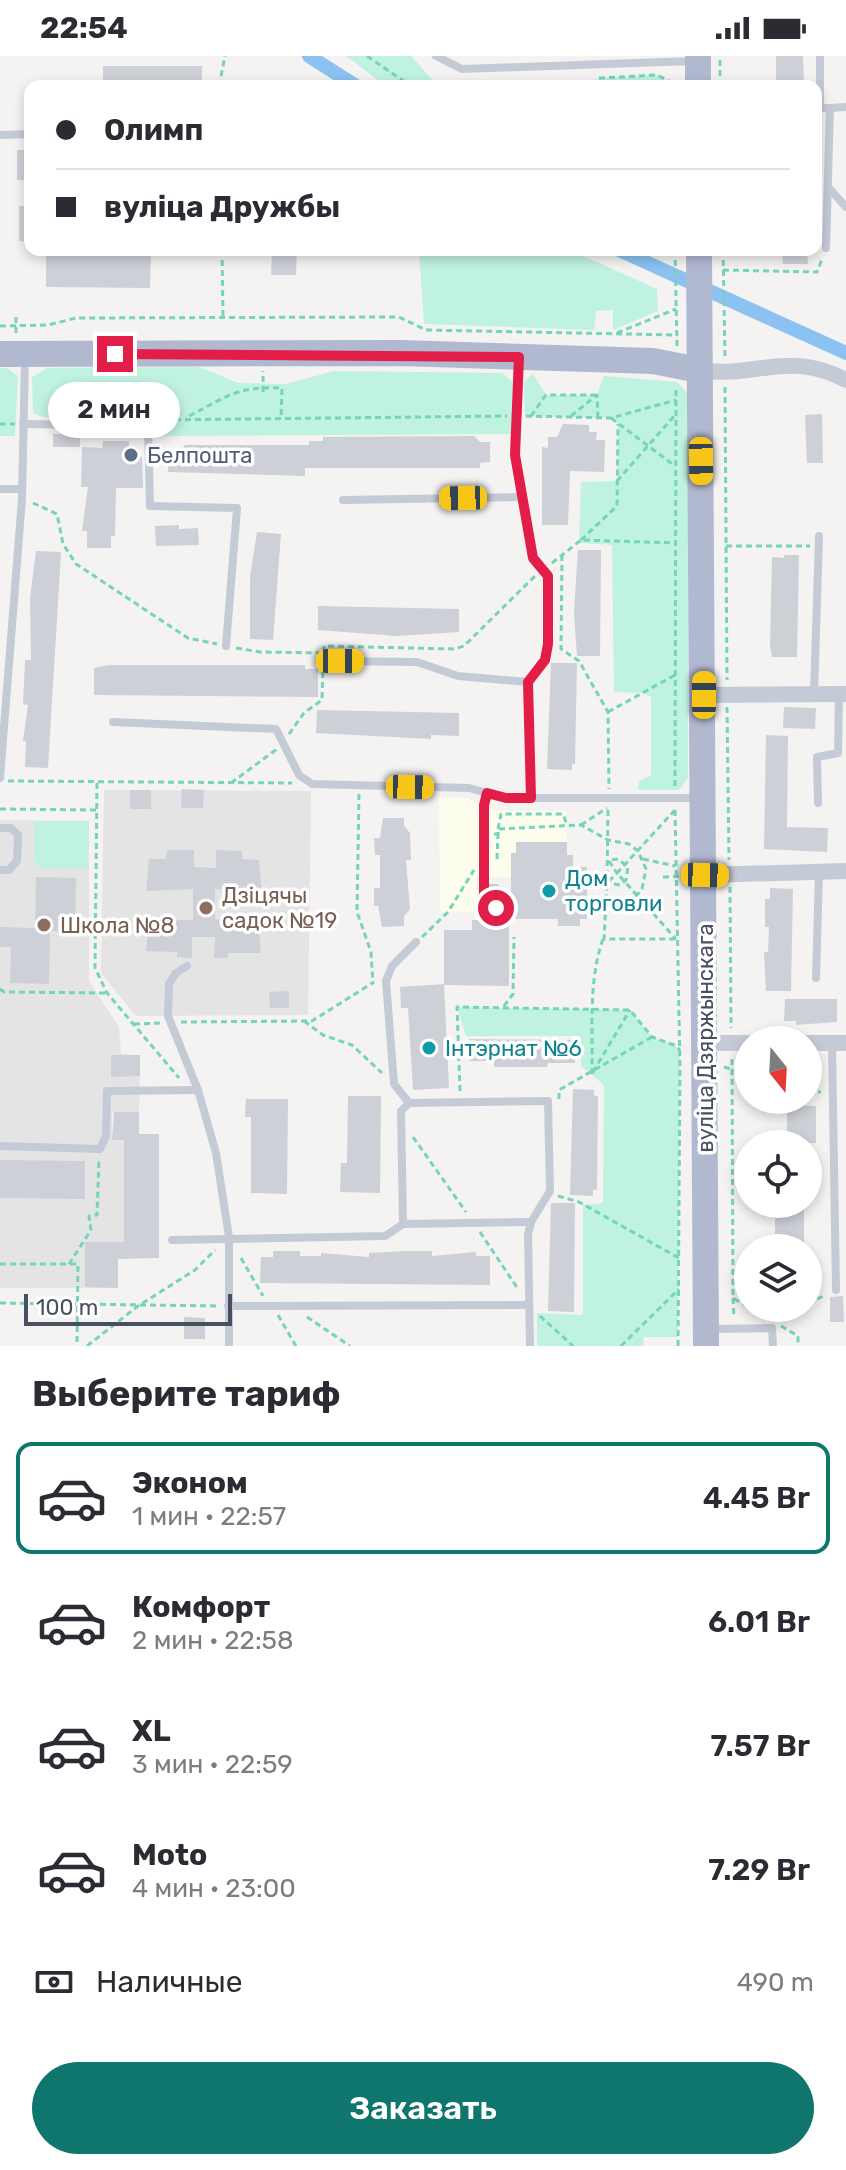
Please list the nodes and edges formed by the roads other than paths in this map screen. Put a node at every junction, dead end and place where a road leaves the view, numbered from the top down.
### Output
1 (436, 56) edge
2 (449, 56) edge
3 (820, 56) edge
4 (553, 59) edge
5 (599, 59) edge
6 (455, 68) junction
7 (698, 69) edge
8 (821, 80) edge
9 (846, 107) edge
10 (822, 108) edge
11 (24, 134) edge
12 (0, 135) edge
13 (828, 187) junction
14 (846, 207) edge
15 (826, 248) road end
16 (707, 262) edge
17 (12, 354) edge
18 (519, 357) junction
19 (688, 367) junction
20 (846, 380) edge
21 (23, 424) junction
22 (0, 489) edge
23 (22, 494) junction
24 (522, 497) junction
25 (343, 500) dead end
26 (819, 536) dead end
27 (226, 646) road end
28 (331, 661) dead end
29 (528, 682) junction
30 (842, 694) edge
31 (715, 695) junction
32 (814, 695) junction
33 (113, 722) dead end
34 (0, 779) edge
35 (487, 793) junction
36 (704, 797) junction
37 (531, 798) junction
38 (818, 803) dead end
39 (0, 828) edge
40 (0, 870) edge
41 (819, 871) junction
42 (846, 871) edge
43 (717, 875) junction
44 (485, 888) dead end
45 (416, 942) road end
46 (187, 966) dead end
47 (816, 978) dead end
48 (728, 1043) edge
49 (839, 1043) edge
50 (194, 1090) junction
51 (409, 1103) junction
52 (0, 1146) edge
53 (531, 1222) junction
54 (403, 1224) junction
55 (226, 1237) junction
56 (172, 1240) dead end
57 (836, 1290) road end
58 (529, 1305) junction
59 (228, 1306) junction
60 (706, 1338) edge
61 (229, 1346) edge
62 (530, 1346) edge
63 (773, 1346) edge

1 - 6 lane
2 - 6 lane
3 - 8 lane
4 - 5 lane
4 - 6 lane
5 - 7 lane
9 - 10 lane
10 - 13 lane
11 - 12 lane
13 - 14 lane
13 - 15 lane
16 - 19 main road, вуліца Дзяржынскага
17 - 18 main road
17 - 21 lane
18 - 19 main road
18 - 24 lane
19 - 20 street
19 - 31 main road, вуліца Дзяржынскага
21 - 23 lane
21 - 27 lane
22 - 23 lane
23 - 34 lane
24 - 25 lane
24 - 29 lane
26 - 32 lane
28 - 29 lane
29 - 37 lane
30 - 32 street
30 - 38 lane
31 - 32 street
31 - 36 main road, вуліца Дзяржынскага
33 - 35 lane
35 - 37 lane
35 - 44 lane
36 - 37 lane
36 - 43 main road, вуліца Дзяржынскага
39 - 40 lane
41 - 42 street
41 - 43 street
41 - 47 lane
43 - 48 main road, вуліца Дзяржынскага
45 - 51 lane
46 - 50 lane
48 - 60 main road, вуліца Дзяржынскага
49 - 57 lane
50 - 52 lane
50 - 55 lane
51 - 53 lane
51 - 54 lane
53 - 54 lane
53 - 58 lane
54 - 55 lane
55 - 56 lane
55 - 59 lane
58 - 59 lane
58 - 62 lane
59 - 61 lane
60 - 63 lane

